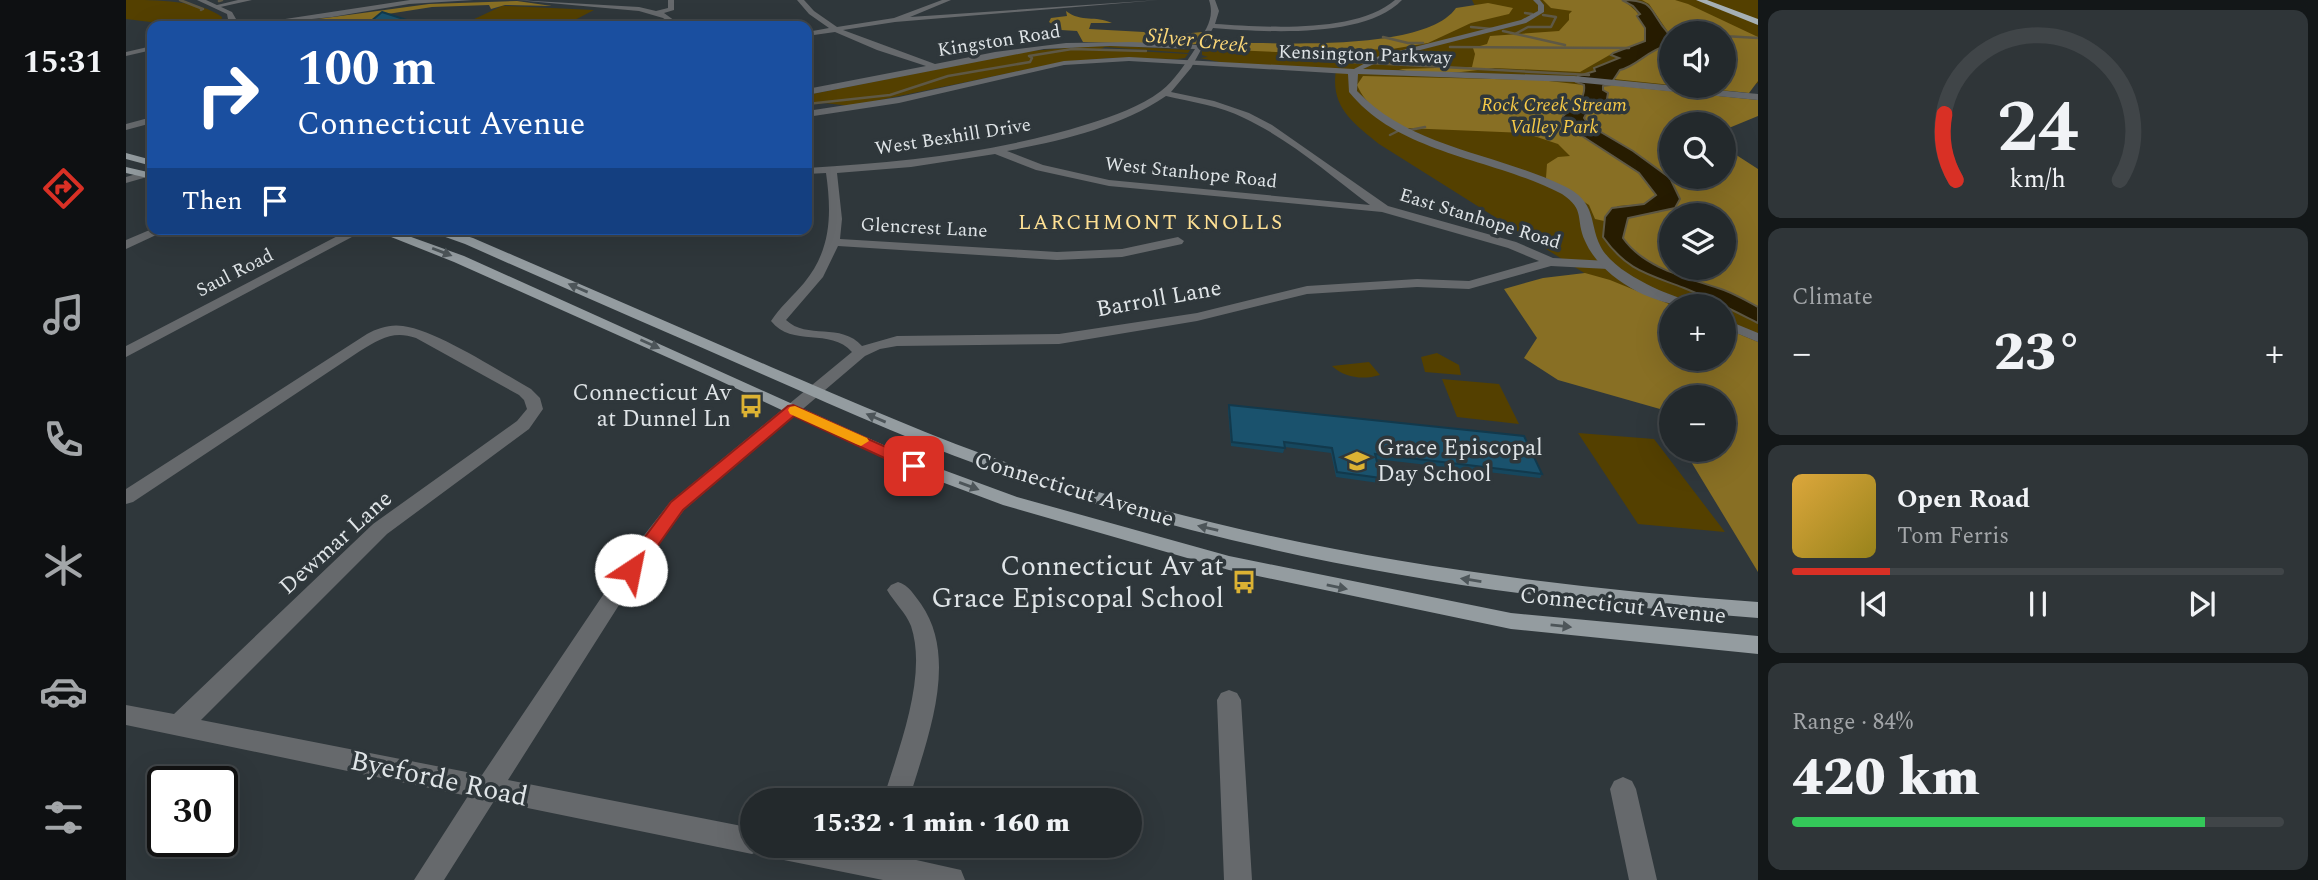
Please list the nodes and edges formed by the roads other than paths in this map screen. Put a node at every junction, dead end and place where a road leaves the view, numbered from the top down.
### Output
1 (200, 0) edge
2 (249, 0) edge
3 (422, 0) edge
4 (471, 0) edge
5 (519, 0) edge
6 (671, 0) edge
7 (800, 0) edge
8 (948, 0) edge
9 (1156, 0) edge
10 (1212, 0) edge
11 (1399, 0) edge
12 (1536, 0) edge
13 (1700, 0) edge
14 (1722, 0) edge
15 (435, 1) edge
16 (216, 6) junction
17 (371, 9) junction
18 (925, 10) junction
19 (657, 13) junction
20 (1758, 13) edge
21 (941, 16) junction
22 (895, 20) junction
23 (230, 21) edge
24 (281, 21) edge
25 (673, 21) edge
26 (1758, 22) edge
27 (1211, 26) junction
28 (835, 29) junction
29 (812, 33) edge
30 (147, 49) edge
31 (126, 54) edge
32 (1194, 55) junction
33 (933, 67) junction
34 (1356, 70) junction
35 (812, 91) edge
36 (1164, 93) junction
37 (1758, 97) edge
38 (812, 113) edge
39 (147, 121) edge
40 (126, 127) edge
41 (998, 151) junction
42 (126, 156) edge
43 (147, 162) edge
44 (126, 170) edge
45 (831, 170) junction
46 (812, 171) edge
47 (147, 175) edge
48 (147, 175) edge
49 (126, 180) edge
50 (1384, 209) junction
51 (149, 235) edge
52 (350, 235) edge
53 (393, 235) edge
54 (449, 235) edge
55 (1178, 241) dead end
56 (835, 242) junction
57 (126, 245) edge
58 (1551, 262) junction
59 (1608, 264) junction
60 (1660, 294) edge
61 (1736, 328) edge
62 (1758, 338) edge
63 (126, 352) edge
64 (860, 353) junction
65 (814, 392) junction
66 (793, 409) junction
67 (126, 498) edge
68 (1274, 544) junction
69 (1270, 572) junction
70 (898, 590) dead end
71 (1758, 610) edge
72 (1758, 645) edge
73 (1229, 700) dead end
74 (126, 715) edge
75 (180, 725) junction
76 (899, 788) edge
77 (487, 789) junction
78 (1623, 789) dead end
79 (740, 839) edge
80 (889, 858) edge
81 (428, 880) edge
82 (951, 880) edge
83 (1238, 880) edge
84 (1643, 880) edge

1 - 16 street
2 - 16 street
3 - 17 street
4 - 15 street
5 - 19 street
6 - 19 street
7 - 28 street
8 - 18 street
9 - 21 street
10 - 27 street
11 - 27 street
12 - 34 street
13 - 26 highway
14 - 20 highway
15 - 17 street
16 - 23 street
17 - 24 street
18 - 21 street
18 - 22 street
19 - 25 street
21 - 22 street
22 - 28 street
27 - 32 street, West Bexhill Drive
28 - 29 street
28 - 33 street
30 - 31 street
32 - 33 street, Kingston Road
32 - 34 street, Kensington Parkway
32 - 36 street, West Bexhill Drive
32 - 38 street, Kensington Parkway
33 - 35 street, Kingston Road
34 - 37 street, Kensington Parkway
34 - 59 street
36 - 41 street, West Bexhill Drive
36 - 50 street, East Stanhope Road
39 - 40 street
41 - 45 street, West Bexhill Drive
41 - 50 street, West Stanhope Road
42 - 43 main road
44 - 47 main road
45 - 46 street, West Bexhill Drive
45 - 56 street
48 - 49 street
50 - 58 street, East Stanhope Road
51 - 57 street
52 - 63 street, Saul Road
53 -> 66 main road, Connecticut Avenue
65 -> 54 main road, Connecticut Avenue
55 - 56 street, Glencrest Lane
56 - 64 street
58 - 59 street, East Stanhope Road
58 - 64 street, Barroll Lane
59 - 60 street
61 - 62 street
64 - 65 street, Barroll Lane
65 - 66 street, Barroll Lane
68 -> 65 main road, Connecticut Avenue
66 -> 69 main road, Connecticut Avenue
66 - 77 street, Barroll Lane
67 - 75 street, Dewmar Lane
68 - 69 main road
71 -> 68 main road, Connecticut Avenue
69 -> 72 main road, Connecticut Avenue
70 - 76 street
73 - 83 street
74 - 75 street, Byeforde Road
75 - 77 street, Byeforde Road
77 - 79 street, Byeforde Road
77 - 81 street, Barroll Lane
78 - 84 street
80 - 82 street

